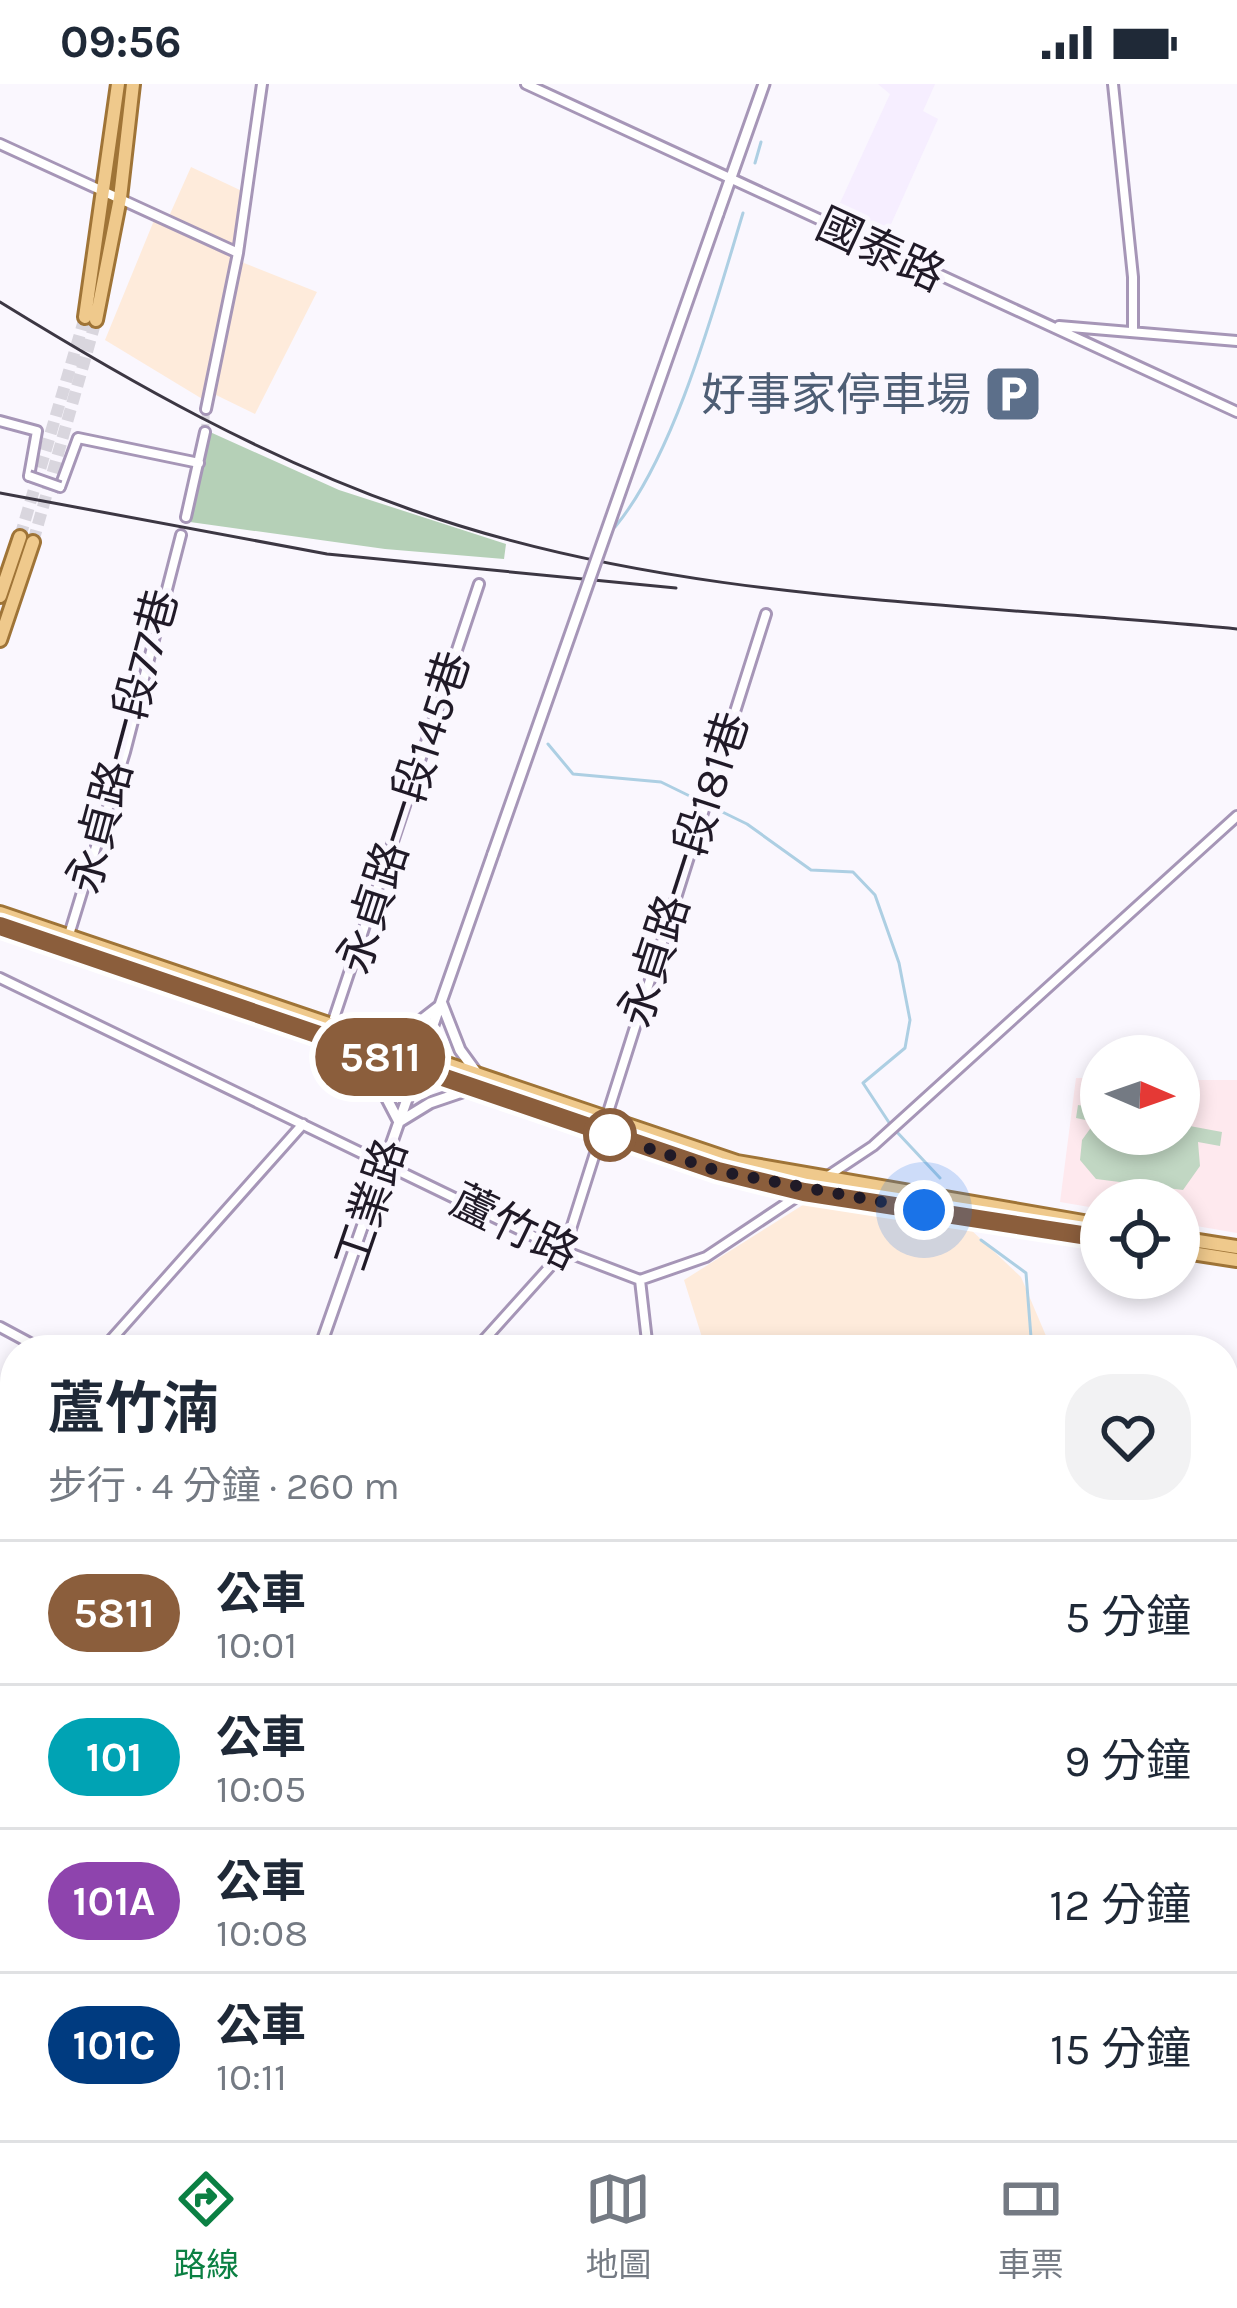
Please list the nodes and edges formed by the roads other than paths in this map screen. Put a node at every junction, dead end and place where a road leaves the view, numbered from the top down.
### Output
1 (118, 84) edge
2 (133, 84) edge
3 (262, 84) edge
4 (526, 84) edge
5 (764, 84) edge
6 (1113, 84) edge
7 (0, 144) edge
8 (730, 179) junction
9 (105, 193) junction
10 (120, 198) junction
11 (238, 254) junction
12 (1051, 325) junction
13 (1133, 332) junction
14 (1237, 341) edge
15 (206, 409) tunnel mouth
16 (1237, 412) edge
17 (0, 421) edge
18 (205, 432) tunnel mouth
19 (199, 463) junction
20 (186, 518) dead end
21 (181, 535) dead end
22 (478, 584) dead end
23 (0, 596) edge
24 (766, 614) dead end
25 (0, 640) edge
26 (1237, 816) edge
27 (0, 913) edge
28 (0, 926) edge
29 (67, 942) junction
30 (0, 978) edge
31 (442, 1004) junction
32 (329, 1033) junction
33 (363, 1044) junction
34 (421, 1063) junction
35 (477, 1082) junction
36 (399, 1122) junction
37 (303, 1124) junction
38 (601, 1124) junction
39 (384, 1162) junction
40 (823, 1181) junction
41 (804, 1192) junction
42 (1080, 1222) edge
43 (1080, 1235) edge
44 (1200, 1244) edge
45 (564, 1251) junction
46 (1200, 1251) edge
47 (1232, 1252) edge
48 (640, 1280) junction
49 (115, 1335) edge
50 (324, 1335) edge
51 (488, 1335) edge
52 (646, 1335) edge

1 - 9 main road
2 - 10 main road
3 - 11 street
4 - 8 street, 國泰路
5 - 8 street, 工業路
6 - 13 street
7 - 9 street
8 - 12 street, 國泰路
8 - 31 street, 工業路, bridge
9 - 10 street
9 - 10 main road
10 - 11 street
11 - 15 street
12 - 13 street
12 - 16 street, 國泰路
13 - 14 street
17 - 19 street, bridge
18 - 19 street
19 - 20 street
21 - 29 street, 永貞路一段77巷
22 - 32 street, 永貞路一段145巷
23 - 25 main road
24 - 38 street, 永貞路一段181巷
26 - 40 street
27 - 29 main road
28 - 29 main road
29 - 32 main road
30 - 37 street, 蘆竹路
31 - 33 street
31 - 34 street, 工業路
31 - 35 street
32 - 33 main road
33 - 34 main road
33 - 36 street
34 - 35 main road
34 - 36 street, 工業路
35 - 36 street
35 - 38 main road
36 - 39 street, 工業路
37 - 39 street, 蘆竹路
37 - 49 street
38 - 40 main road
38 - 41 main road
38 - 45 street, 永貞路一段181巷
39 - 45 street, 蘆竹路
39 - 50 street, 工業路
40 - 41 street
40 - 42 main road
41 - 43 main road
41 - 48 street
44 - 47 main road
45 - 48 street, 蘆竹路
45 - 51 street
46 - 47 main road
48 - 52 street

